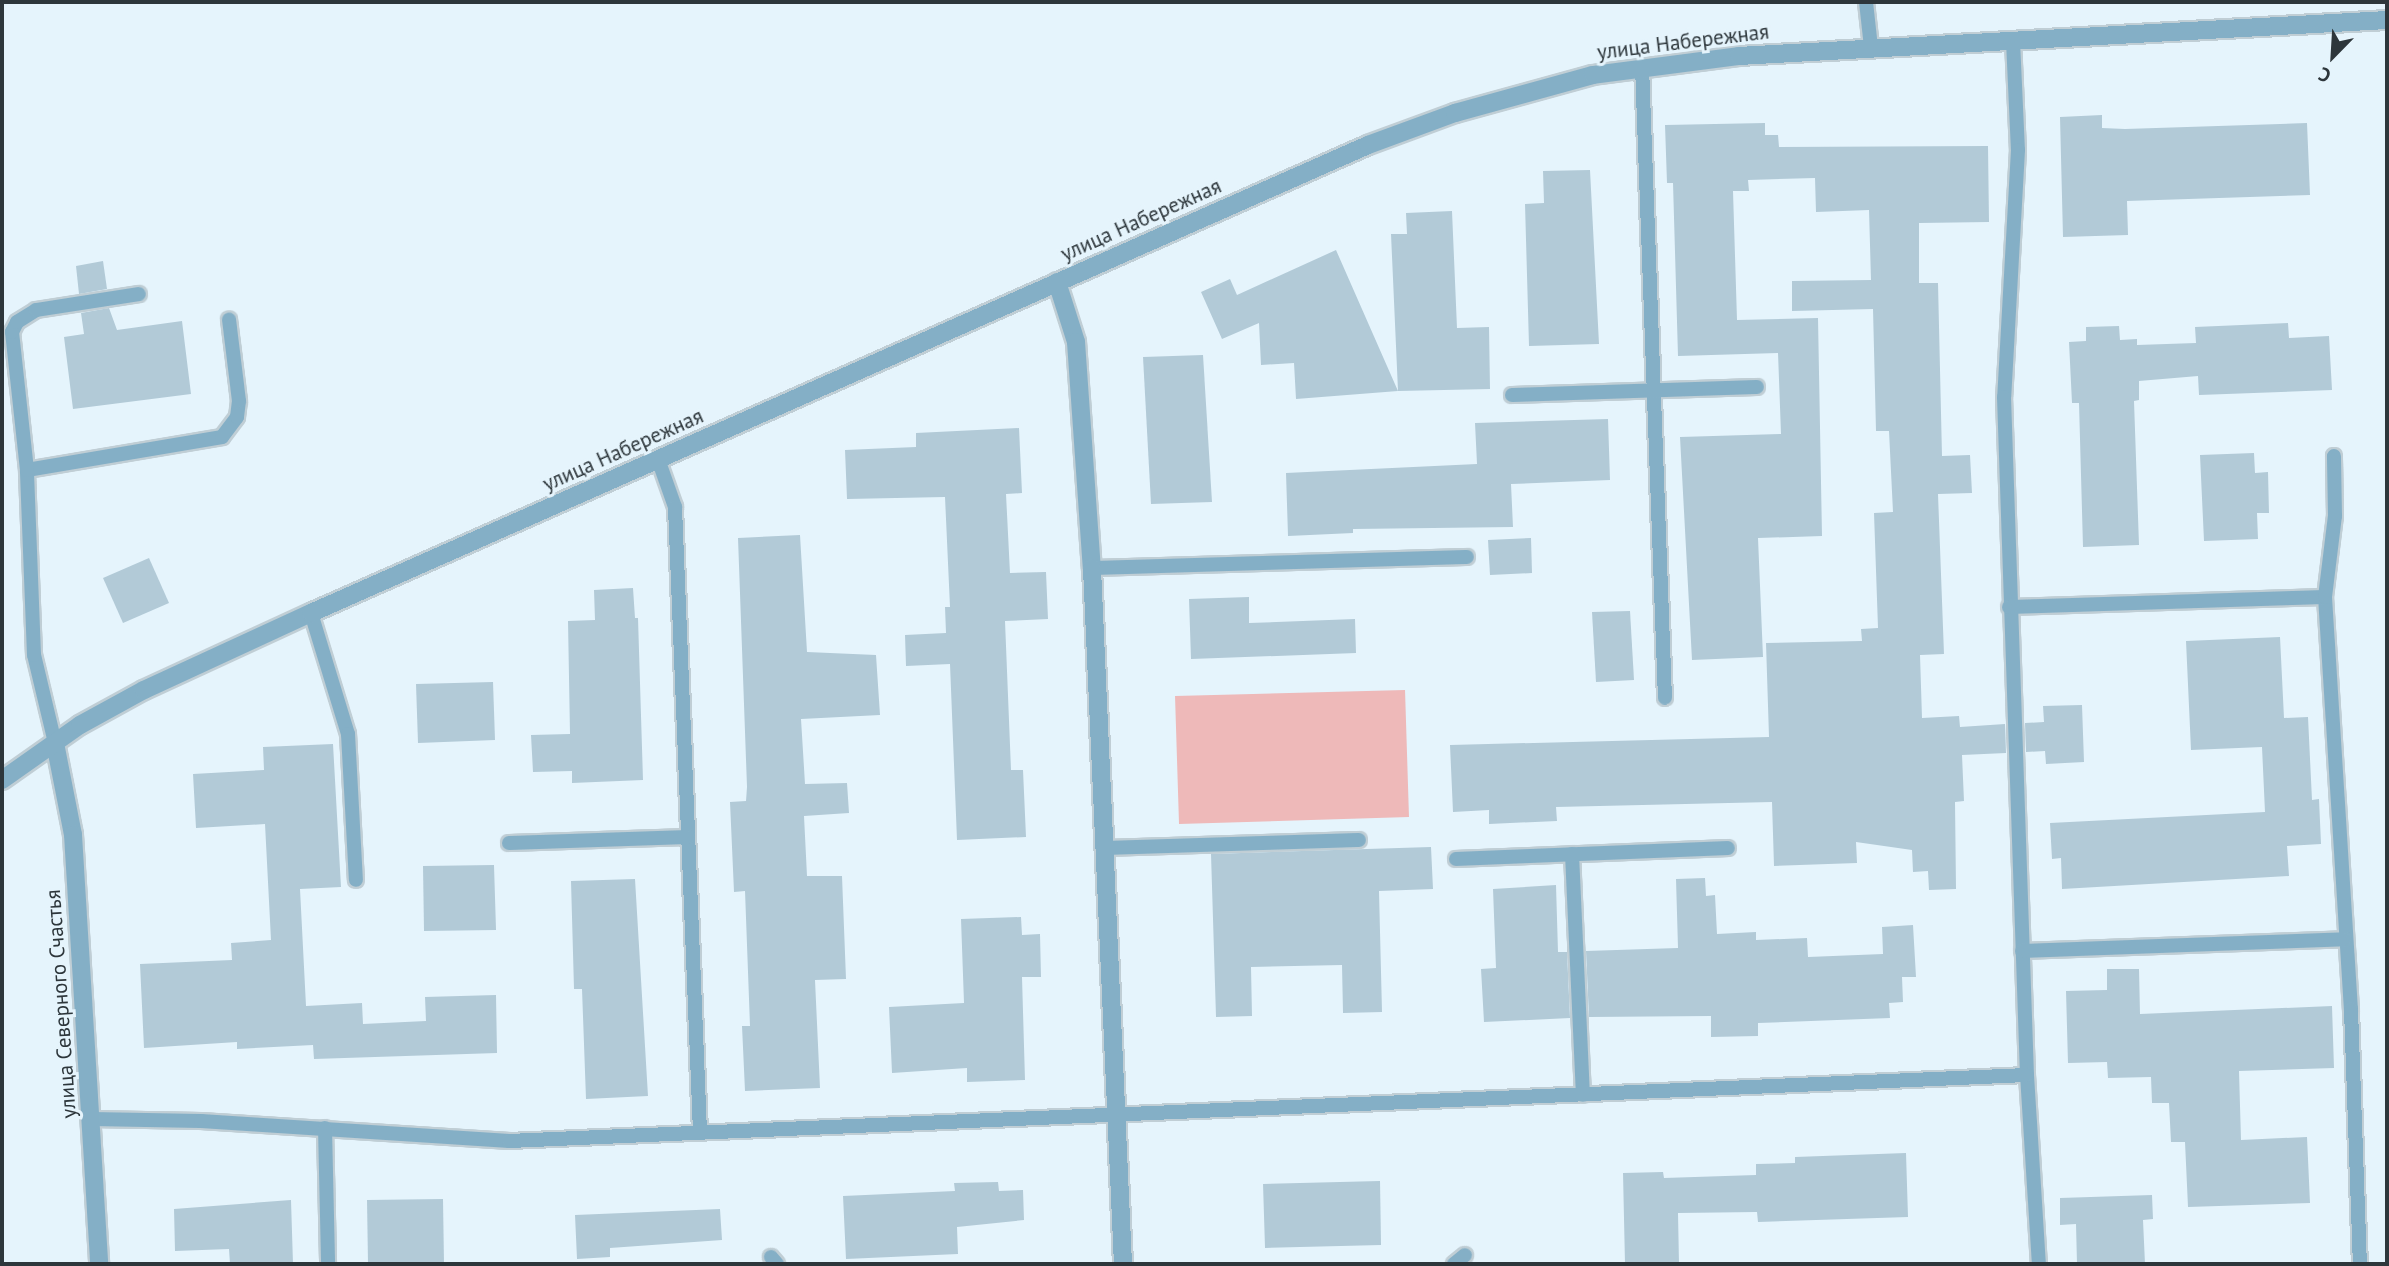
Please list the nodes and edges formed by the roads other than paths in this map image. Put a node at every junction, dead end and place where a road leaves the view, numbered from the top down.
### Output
1 (1866, 2) edge
2 (2387, 20) edge
3 (2013, 41) junction
4 (1871, 47) junction
5 (1642, 66) junction
6 (1057, 282) junction
7 (139, 293) dead end
8 (229, 320) dead end
9 (1757, 387) dead end
10 (1653, 390) junction
11 (1512, 395) dead end
12 (2334, 456) dead end
13 (658, 459) junction
14 (27, 470) junction
15 (1467, 557) dead end
16 (1092, 568) junction
17 (2325, 597) junction
18 (2009, 607) junction
19 (311, 613) junction
20 (1665, 698) dead end
21 (55, 743) junction
22 (2, 780) edge
23 (688, 837) junction
24 (1359, 840) dead end
25 (509, 843) dead end
26 (1104, 848) junction
27 (1728, 848) dead end
28 (1572, 854) junction
29 (1456, 859) dead end
30 (356, 880) dead end
31 (2345, 939) junction
32 (2022, 951) junction
33 (2027, 1075) junction
34 (1583, 1095) junction
35 (1116, 1116) junction
36 (91, 1119) junction
37 (326, 1128) junction
38 (700, 1133) junction
39 (99, 1264) edge
40 (328, 1264) edge
41 (1123, 1264) edge
42 (2039, 1264) edge
43 (2360, 1264) edge

1 - 4 lane
2 - 3 street, улица Набережная
3 - 4 street, улица Набережная
3 - 18 lane
4 - 5 street, улица Набережная
5 - 6 street, улица Набережная
5 - 10 lane
6 - 13 street, улица Набережная
6 - 16 street
7 - 14 lane
8 - 14 lane
9 - 10 lane
10 - 11 lane
10 - 20 lane
12 - 17 lane
13 - 19 street, улица Набережная
13 - 23 lane
14 - 21 lane
15 - 16 lane
16 - 26 street
17 - 18 lane
17 - 31 lane
18 - 32 lane
19 - 21 street, улица Набережная
19 - 30 lane
21 - 22 street, улица Набережная
21 - 36 street, улица Северного Счастья
23 - 25 lane
23 - 38 lane
24 - 26 lane
26 - 35 street
27 - 28 lane
28 - 29 lane
28 - 34 lane
31 - 32 lane
31 - 43 lane
32 - 33 lane
33 - 34 lane
33 - 42 lane
34 - 35 lane
35 - 38 lane
35 - 41 street
36 - 37 lane
36 - 39 street, улица Северного Счастья
37 - 38 lane
37 - 40 lane

